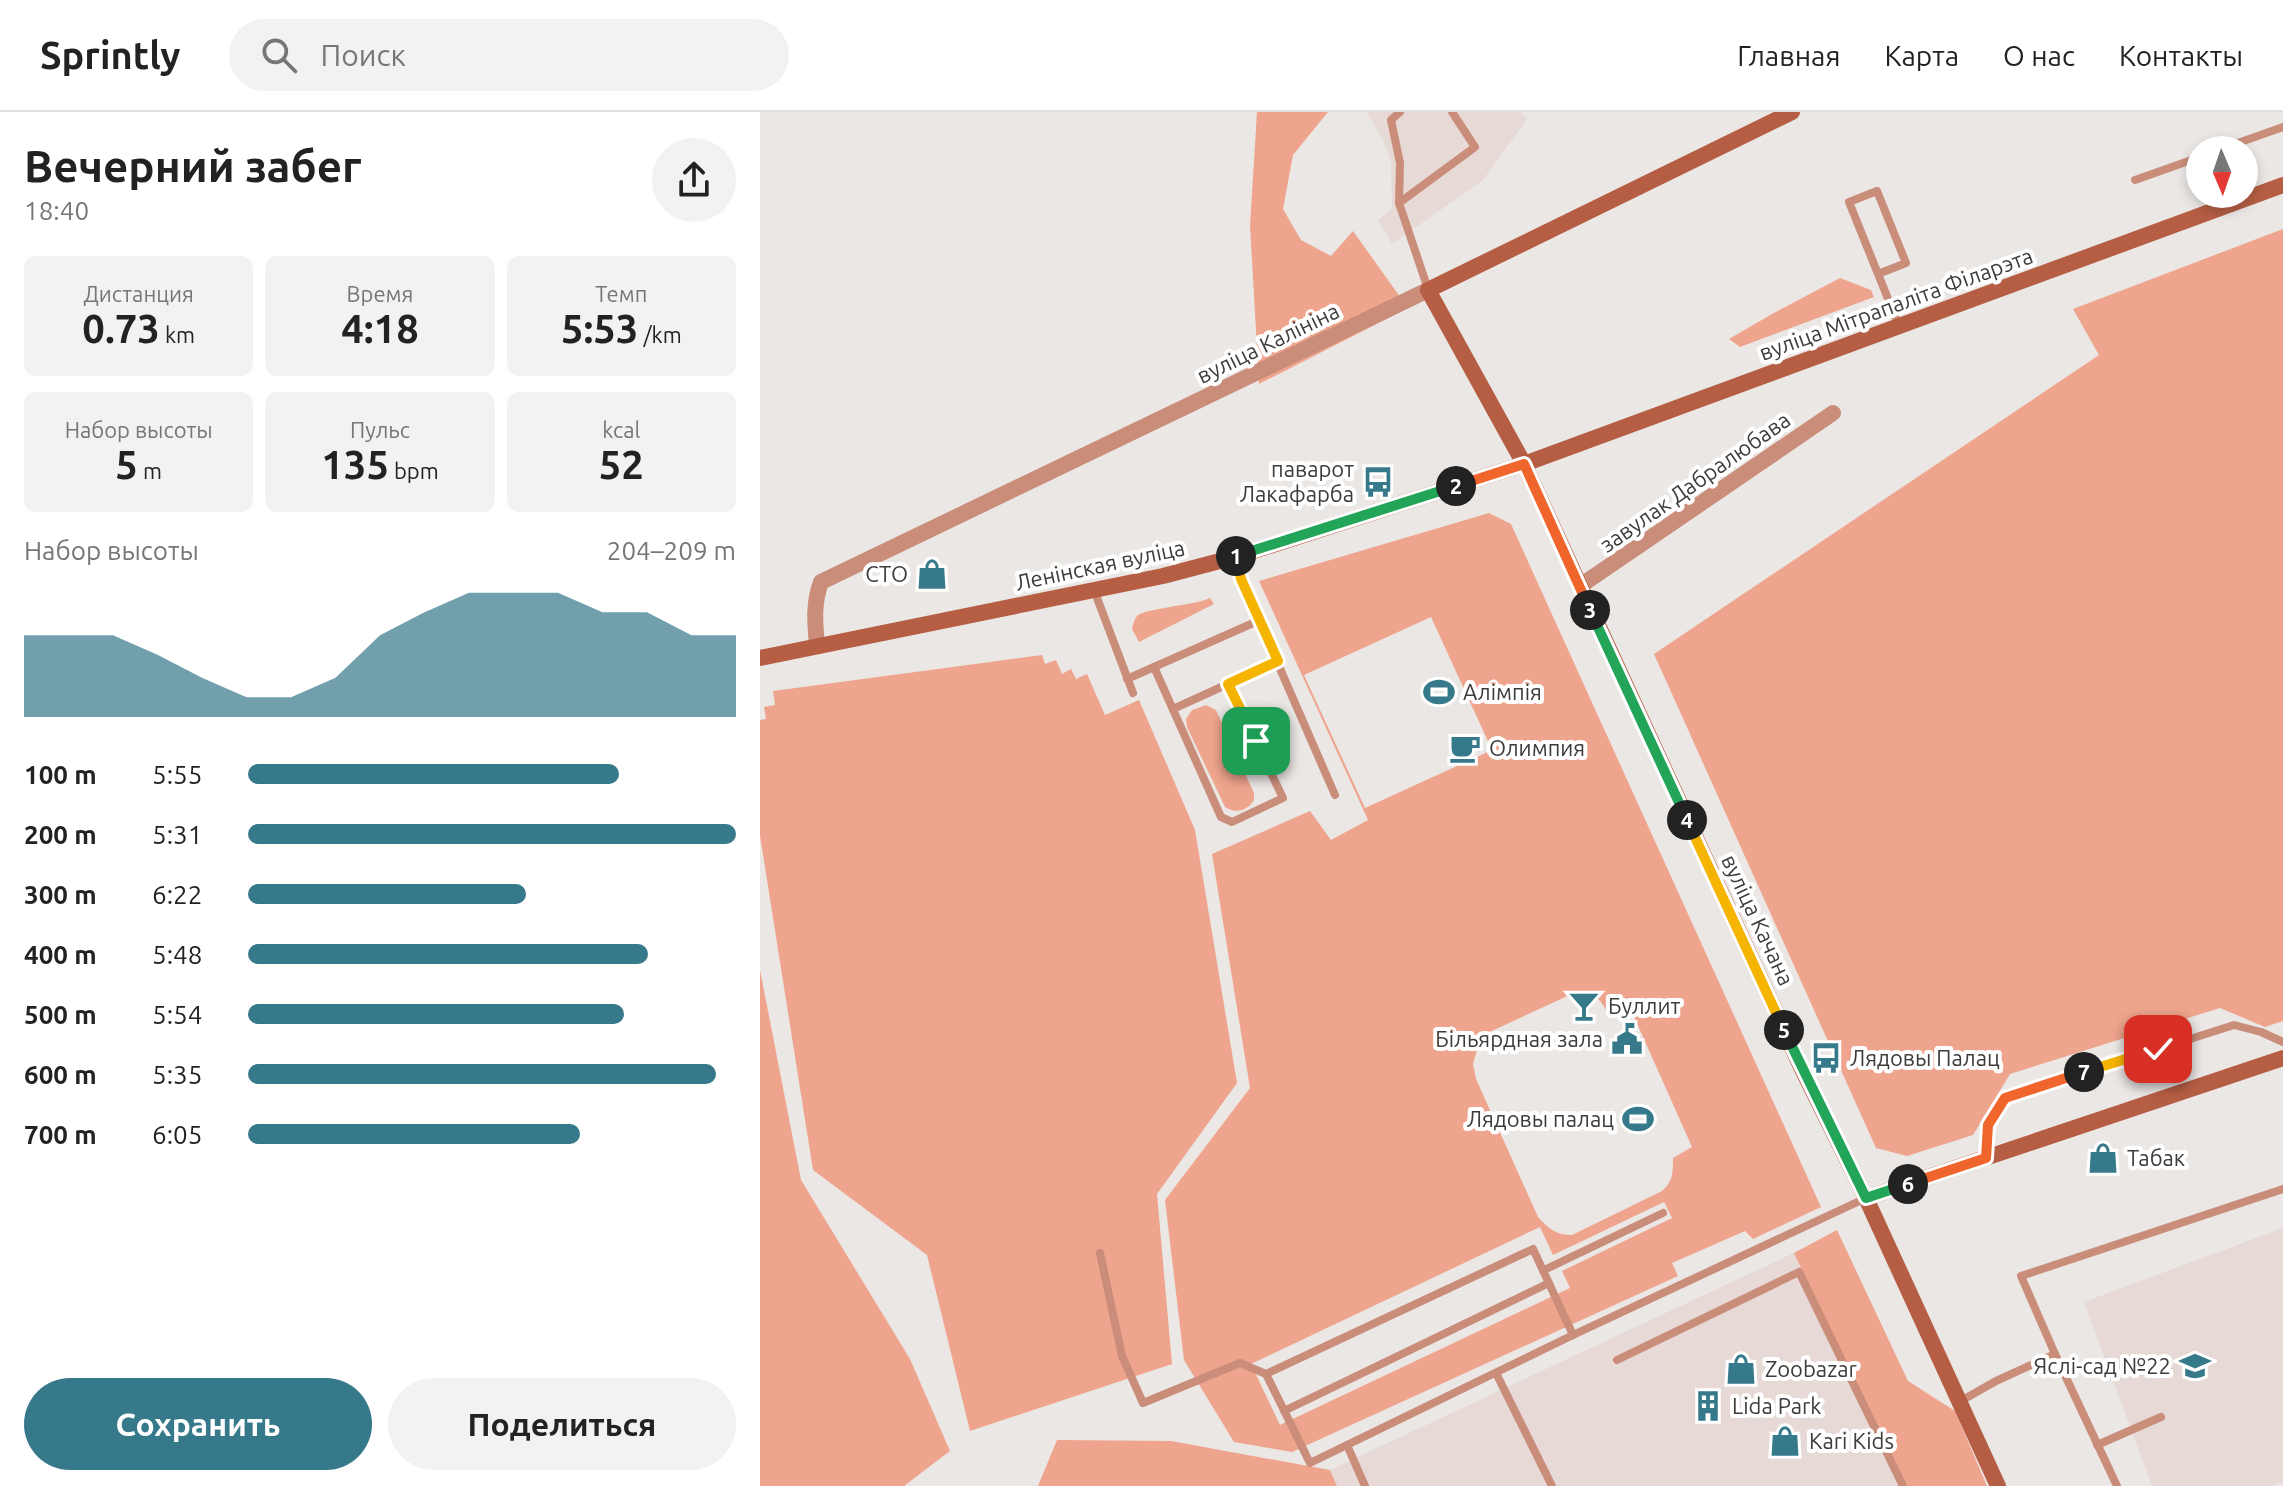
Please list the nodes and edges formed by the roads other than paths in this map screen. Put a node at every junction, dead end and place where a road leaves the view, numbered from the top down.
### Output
1 (1400, 112) edge
2 (1452, 112) edge
3 (1792, 112) edge
4 (2283, 127) edge
5 (2258, 136) edge
6 (2186, 162) edge
7 (2135, 180) dead end
8 (2283, 185) edge
9 (1399, 203) junction
10 (1878, 274) junction
11 (1428, 290) junction
12 (1900, 327) junction
13 (1833, 413) dead end
14 (1524, 464) junction
15 (1235, 557) junction
16 (1580, 586) junction
17 (1094, 590) junction
18 (1260, 620) junction
19 (817, 646) junction
20 (760, 658) edge
21 (1278, 661) junction
22 (1154, 667) junction
23 (1127, 679) junction
24 (1228, 684) junction
25 (1133, 693) dead end
26 (1173, 709) junction
27 (1335, 795) dead end
28 (2283, 1042) edge
29 (2283, 1058) edge
30 (1986, 1158) junction
31 (2283, 1189) edge
32 (1866, 1198) junction
33 (1663, 1213) dead end
34 (1100, 1253) dead end
35 (1544, 1270) junction
36 (1549, 1283) junction
37 (1573, 1335) junction
38 (2055, 1354) junction
39 (1617, 1360) dead end
40 (1496, 1373) junction
41 (1266, 1374) junction
42 (1959, 1403) junction
43 (1284, 1411) junction
44 (2161, 1417) dead end
45 (1347, 1445) junction
46 (2097, 1445) junction
47 (1365, 1486) edge
48 (1552, 1486) edge
49 (1903, 1486) edge
50 (1998, 1486) edge
51 (2117, 1486) edge

1 - 9 lane
2 - 9 lane
3 - 11 main road, вуліца Калініна
4 - 5 lane
6 - 7 lane
8 - 12 main road, вуліца Мітрапаліта Філарэта
9 - 11 lane
10 - 10 lane
10 - 12 lane
11 - 14 main road, вуліца Качана
11 - 19 street, вуліца Калініна
12 - 14 main road, вуліца Мітрапаліта Філарэта
13 - 16 street, завулак Дабралюбава
14 - 15 main road, Ленінская вуліца
14 - 16 main road, вуліца Качана
15 - 17 main road, Ленінская вуліца
15 - 18 lane
16 - 32 main road, вуліца Качана
17 - 19 main road, Ленінская вуліца
17 - 23 lane
18 - 21 lane
18 - 22 lane
19 - 20 main road, Ленінская вуліца
21 - 24 lane
21 - 27 lane
22 - 23 lane
22 - 26 lane
23 - 25 lane
24 - 26 lane
24 - 26 lane
28 - 30 lane
29 - 30 main road
30 - 32 main road
31 - 38 lane
32 - 37 lane
32 - 42 main road, вуліца Качана
33 - 35 lane
34 - 41 lane
35 - 36 lane
35 - 41 lane
36 - 37 lane
36 - 43 lane
37 - 40 lane
38 - 42 lane
38 - 46 lane
39 - 49 lane
40 - 45 lane
40 - 48 lane
41 - 43 lane
42 - 50 main road, вуліца Качана
43 - 45 lane
44 - 46 lane
45 - 47 lane
46 - 51 lane

